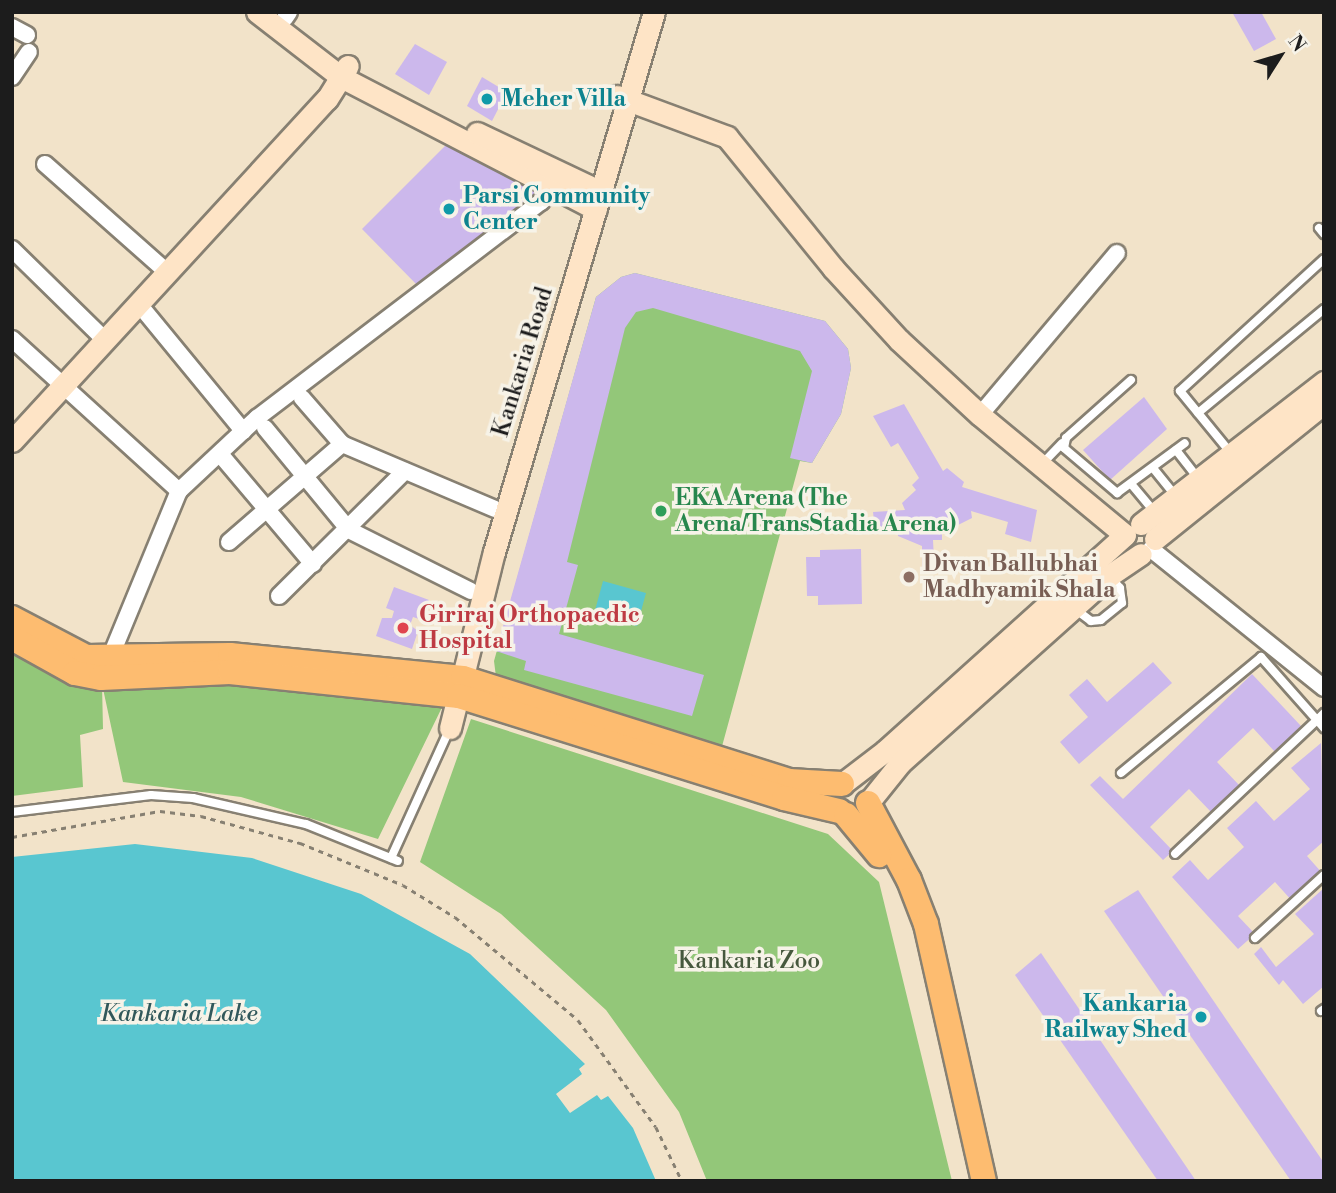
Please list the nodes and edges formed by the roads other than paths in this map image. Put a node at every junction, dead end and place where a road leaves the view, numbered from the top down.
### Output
1 (257, 12) edge
2 (642, 12) edge
3 (654, 12) edge
4 (284, 14) edge
5 (344, 71) junction
6 (623, 98) junction
7 (45, 164) dead end
8 (552, 188) junction
9 (593, 198) junction
10 (12, 249) edge
11 (1117, 253) dead end
12 (1324, 259) edge
13 (168, 273) junction
14 (138, 303) junction
15 (1324, 309) edge
16 (12, 339) edge
17 (104, 339) junction
18 (1131, 380) dead end
19 (1324, 382) edge
20 (64, 386) junction
21 (302, 398) dead end
22 (1324, 403) edge
23 (1198, 413) junction
24 (980, 415) junction
25 (265, 428) dead end
26 (243, 431) junction
27 (12, 441) edge
28 (1062, 443) junction
29 (1185, 443) dead end
30 (342, 444) junction
31 (1176, 450) junction
32 (220, 454) junction
33 (1232, 454) junction
34 (1042, 464) junction
35 (1153, 468) junction
36 (405, 471) junction
37 (305, 476) junction
38 (1200, 480) junction
39 (1132, 485) junction
40 (178, 491) junction
41 (1177, 497) junction
42 (266, 509) junction
43 (495, 509) junction
44 (349, 530) junction
45 (1144, 534) junction
46 (229, 542) dead end
47 (313, 564) junction
48 (471, 591) junction
49 (279, 596) dead end
50 (12, 618) edge
51 (12, 638) edge
52 (105, 669) junction
53 (455, 686) junction
54 (1324, 688) edge
55 (1324, 713) edge
56 (1317, 720) junction
57 (450, 728) joint
58 (1324, 728) edge
59 (1121, 773) dead end
60 (842, 784) junction
61 (868, 803) junction
62 (12, 812) edge
63 (842, 813) junction
64 (1175, 854) dead end
65 (1324, 875) edge
66 (1255, 938) dead end
67 (939, 1009) junction
68 (972, 1181) edge
69 (984, 1181) edge

1 - 5 main road
2 - 6 main road
3 - 6 main road, Kankaria Road
4 - 5 main road
5 - 8 main road
5 - 9 main road
5 - 13 main road
6 - 9 main road, Kankaria Road
6 - 24 main road
7 - 13 street
8 - 9 main road
8 - 26 street
9 - 43 main road
9 - 53 main road, Kankaria Road
10 - 17 street
11 - 24 street
12 - 23 lane
13 - 14 main road
14 - 17 main road
14 - 26 street
15 - 23 lane
16 - 20 street
17 - 20 main road
18 - 28 lane
19 - 33 main road
20 - 27 main road
20 - 40 street
21 - 30 street
22 - 45 main road
23 - 33 lane
24 - 34 main road
25 - 37 street
26 - 32 street
28 - 34 lane
28 - 39 lane
29 - 31 lane
30 - 36 street
30 - 37 street
31 - 35 lane
31 - 38 lane
32 - 40 street
32 - 42 street
33 - 38 main road
34 - 45 main road
35 - 39 lane
35 - 41 lane
36 - 43 street
36 - 44 street
37 - 42 street
37 - 44 street
38 - 41 main road
39 - 45 lane
40 - 52 street
41 - 45 main road
42 - 46 street
42 - 47 street
43 - 48 main road
44 - 47 street
44 - 48 street
45 - 54 street
45 - 60 main road
45 - 61 main road
47 - 49 street
48 - 53 main road
50 - 52 main road
51 - 52 main road
52 - 53 main road
53 - 57 main road, Kankaria Road
53 - 60 main road
53 - 63 main road
55 - 56 lane
56 - 58 lane
56 - 59 lane
56 - 64 lane
57 - 62 lane
60 - 61 main road
60 - 63 main road
61 - 63 main road
61 - 67 main road
63 - 67 main road
65 - 66 lane
67 - 68 main road
67 - 69 main road

